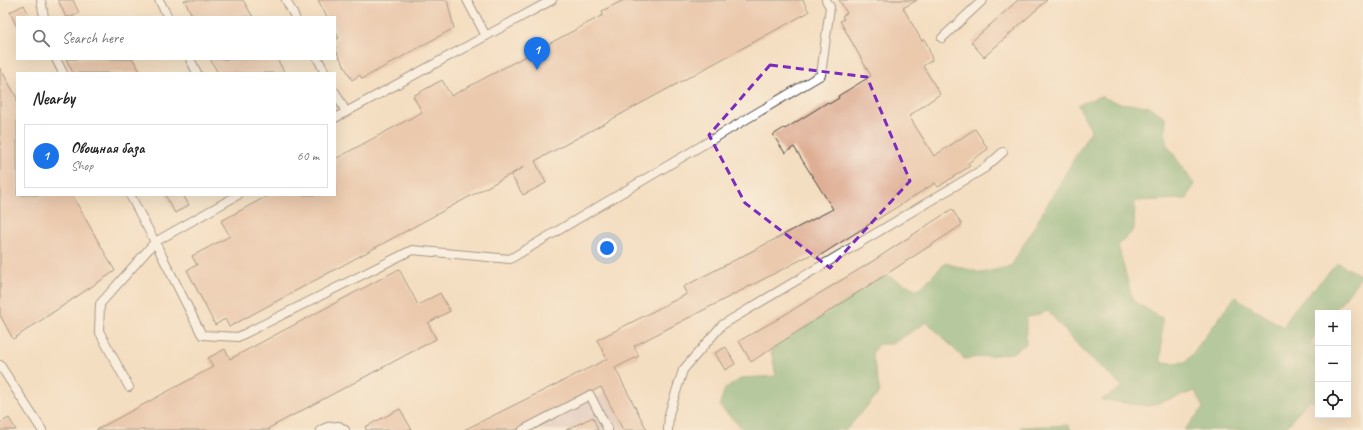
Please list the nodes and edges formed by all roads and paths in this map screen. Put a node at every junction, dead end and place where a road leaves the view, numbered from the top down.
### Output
1 (41, 0) edge
2 (159, 0) edge
3 (286, 0) edge
4 (467, 0) edge
5 (552, 0) edge
6 (826, 0) edge
7 (983, 0) edge
8 (44, 16) edge
9 (167, 16) edge
10 (294, 16) edge
11 (486, 36) junction
12 (942, 38) dead end
13 (57, 60) edge
14 (190, 60) edge
15 (318, 60) edge
16 (63, 72) edge
17 (196, 72) edge
18 (324, 72) edge
19 (336, 94) edge
20 (346, 112) junction
21 (336, 117) edge
22 (1003, 152) dead end
23 (131, 196) edge
24 (236, 196) edge
25 (155, 242) junction
26 (0, 365) edge
27 (129, 387) dead end
28 (42, 430) edge
29 (321, 430) edge
30 (345, 430) edge
31 (523, 430) edge
32 (608, 430) edge
33 (668, 430) edge

1 - 8 lane
2 - 9 lane
3 - 10 lane
4 - 11 lane
5 - 11 lane
6 - 25 lane
7 - 12 lane
11 - 20 lane
13 - 16 lane
14 - 17 lane
15 - 18 lane
19 - 20 lane
20 - 21 lane
22 - 33 lane
23 - 25 lane
24 - 25 lane
25 - 27 lane
26 - 28 lane
29 - 30 lane
31 - 32 lane

